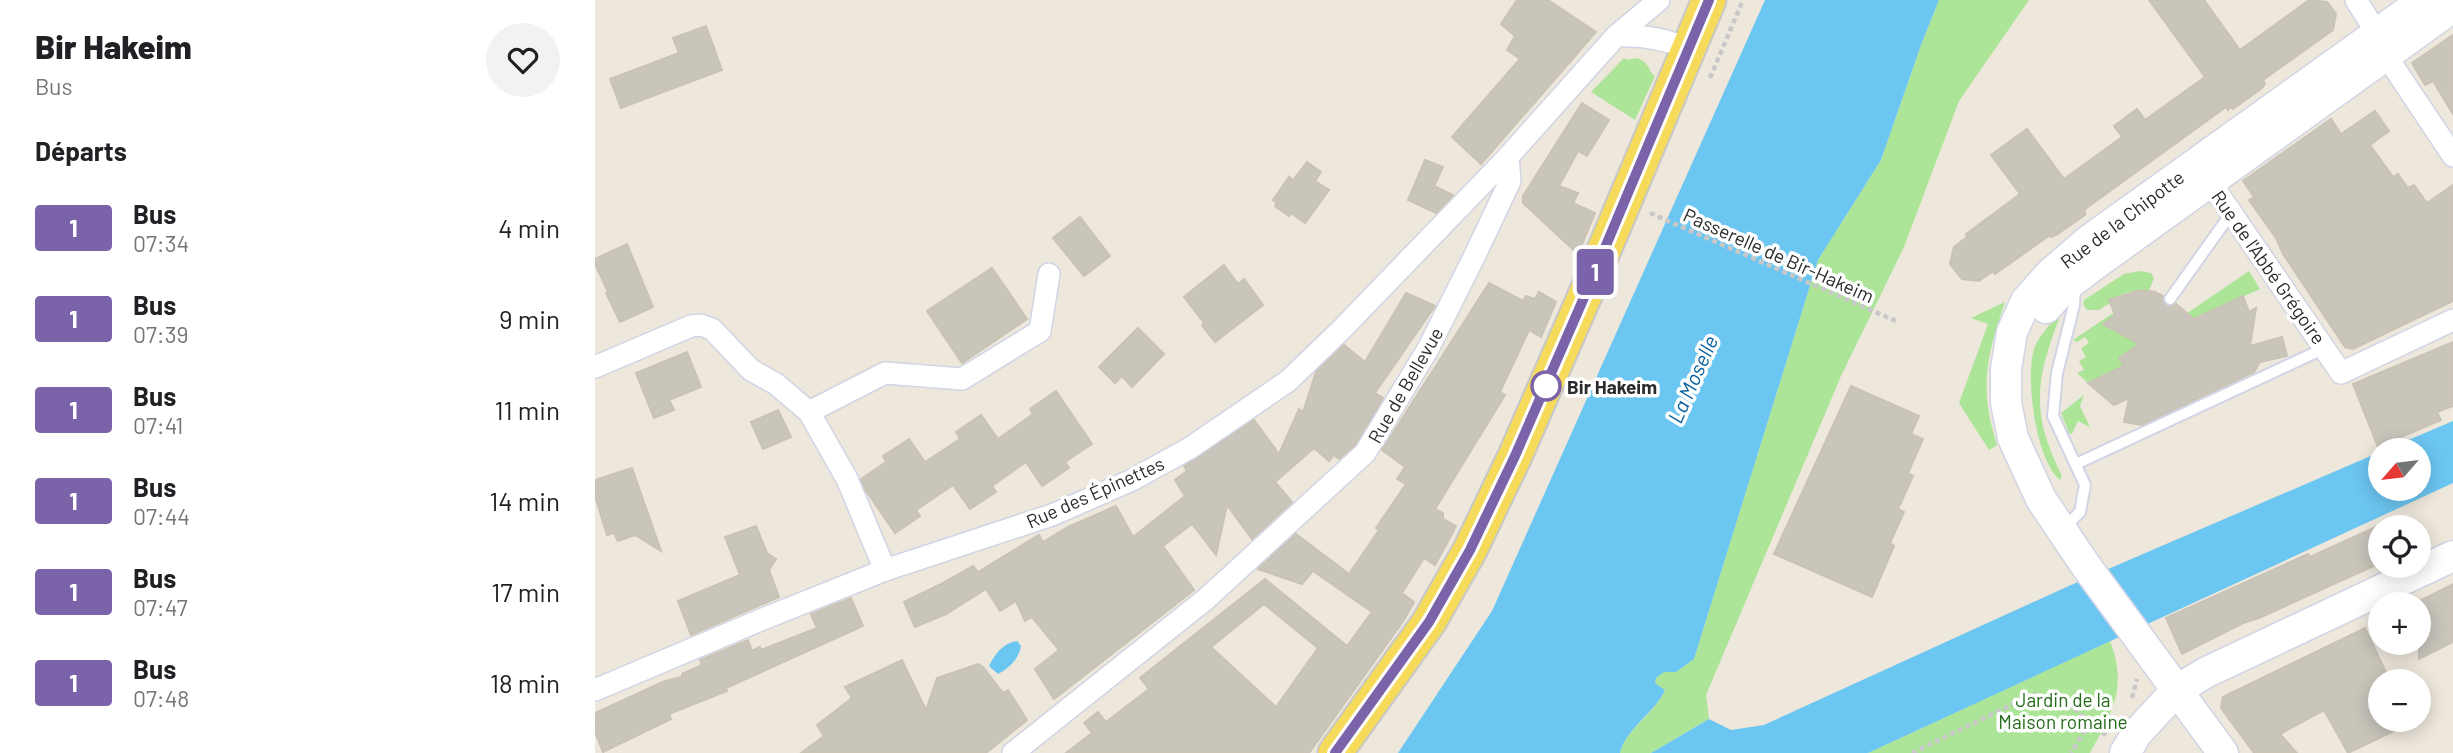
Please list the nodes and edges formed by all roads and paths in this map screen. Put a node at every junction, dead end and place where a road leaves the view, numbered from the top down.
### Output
1 (1659, 0) edge
2 (1709, 0) edge
3 (2356, 0) edge
4 (2424, 0) edge
5 (2453, 7) edge
6 (1616, 36) junction
7 (2381, 43) junction
8 (1688, 50) junction
9 (2453, 156) edge
10 (1508, 157) junction
11 (2204, 173) junction
12 (2232, 212) junction
13 (1650, 214) dead end
14 (1049, 274) dead end
15 (2076, 279) junction
16 (2170, 299) dead end
17 (2453, 320) edge
18 (1896, 321) dead end
19 (2325, 348) junction
20 (595, 367) edge
21 (809, 412) junction
22 (2075, 464) junction
23 (2072, 520) junction
24 (2453, 556) edge
25 (885, 570) junction
26 (2144, 661) junction
27 (595, 690) edge
28 (2177, 690) junction
29 (2131, 701) dead end
30 (2085, 730) junction
31 (2119, 743) edge
32 (1013, 753) edge
33 (1335, 753) edge
34 (1912, 753) edge
35 (2071, 753) edge
36 (2223, 753) edge

1 - 6 street
2 - 8 main road
3 - 7 street
4 - 7 main road, Rue de la Chipotte
5 - 7 main road, Rue de la Chipotte
6 - 8 street
6 - 10 street
7 - 9 street
7 - 11 main road, Rue de la Chipotte
8 - 33 main road
10 - 25 street, Rue des Épinettes
10 - 32 street, Rue de Bellevue
11 - 12 street, Rue de l'Abbé Grégoire
11 - 15 main road, Rue de la Chipotte
11 - 23 main road, Rue de la Chipotte
12 - 16 lane
12 - 19 street, Rue de l'Abbé Grégoire
13 - 18 path, Passerelle de Bir-Hakeim
14 - 21 street
15 - 22 lane
15 - 23 main road, Rue de la Chipotte
17 - 19 street, Rue de l'Abbé Grégoire
19 - 22 lane
20 - 21 street
21 - 25 street
22 - 23 lane
23 - 26 main road, Rue de la Chipotte
24 - 28 main road
25 - 27 street, Rue des Épinettes
26 - 28 main road
26 - 29 path
28 - 31 main road
28 - 36 main road
30 - 31 path
30 - 34 path
30 - 35 path

